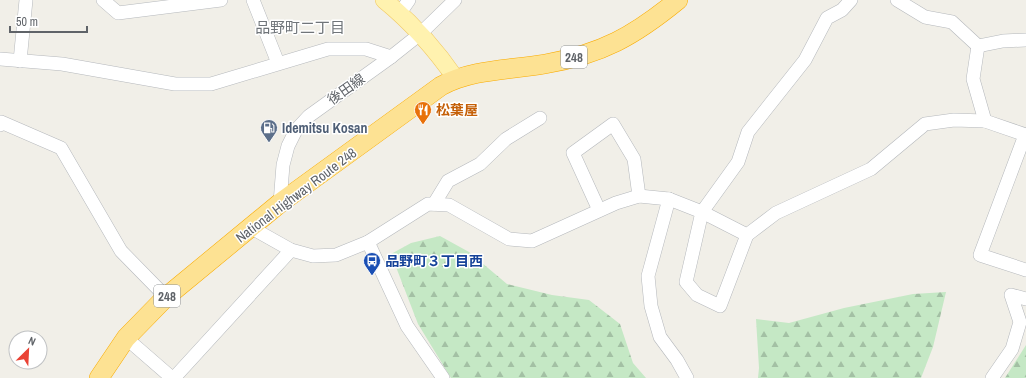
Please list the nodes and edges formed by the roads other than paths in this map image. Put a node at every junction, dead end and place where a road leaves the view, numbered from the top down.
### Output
1 (26, 0) edge
2 (103, 0) edge
3 (221, 0) edge
4 (253, 0) edge
5 (384, 0) edge
6 (455, 0) edge
7 (678, 0) edge
8 (851, 0) edge
9 (897, 0) edge
10 (404, 6) edge
11 (420, 34) junction
12 (1026, 40) edge
13 (978, 46) junction
14 (391, 58) junction
15 (0, 59) edge
16 (20, 61) junction
17 (278, 63) junction
18 (456, 79) junction
19 (540, 118) dead end
20 (985, 122) junction
21 (0, 125) edge
22 (1026, 135) edge
23 (639, 196) junction
24 (669, 199) junction
25 (280, 203) junction
26 (434, 204) junction
27 (599, 210) junction
28 (702, 212) junction
29 (250, 228) junction
30 (747, 235) junction
31 (368, 242) junction
32 (291, 250) junction
33 (1026, 270) edge
34 (166, 297) junction
35 (1026, 299) edge
36 (126, 338) junction
37 (99, 378) edge
38 (173, 378) edge
39 (442, 378) edge
40 (687, 378) edge
41 (992, 378) edge

1 - 16 street
2 - 3 street
4 - 17 street
5 - 10 main road
6 - 11 street, 後田線
7 - 18 highway, National Highway Route 248 / 248
8 - 28 street
9 - 13 street
10 - 11 main road
11 - 14 street, 後田線
11 - 18 main road
12 - 13 street
13 - 20 street
14 - 17 street
14 - 25 street, 後田線
15 - 16 street
16 - 17 street
18 - 25 highway, National Highway Route 248 / 248
19 - 26 street
20 - 22 street
20 - 30 street
21 - 34 street
22 - 33 street
23 - 24 street
23 - 27 street
23 - 27 street
24 - 28 street
24 - 40 street
25 - 29 highway, National Highway Route 248 / 248
26 - 27 street
26 - 31 street
28 - 30 street
28 - 30 street
29 - 32 street
29 - 34 highway, National Highway Route 248 / 248
31 - 32 street
31 - 39 street
32 - 38 street
34 - 36 highway, National Highway Route 248 / 248
35 - 41 street
36 - 37 highway, National Highway Route 248 / 248
36 - 38 street

